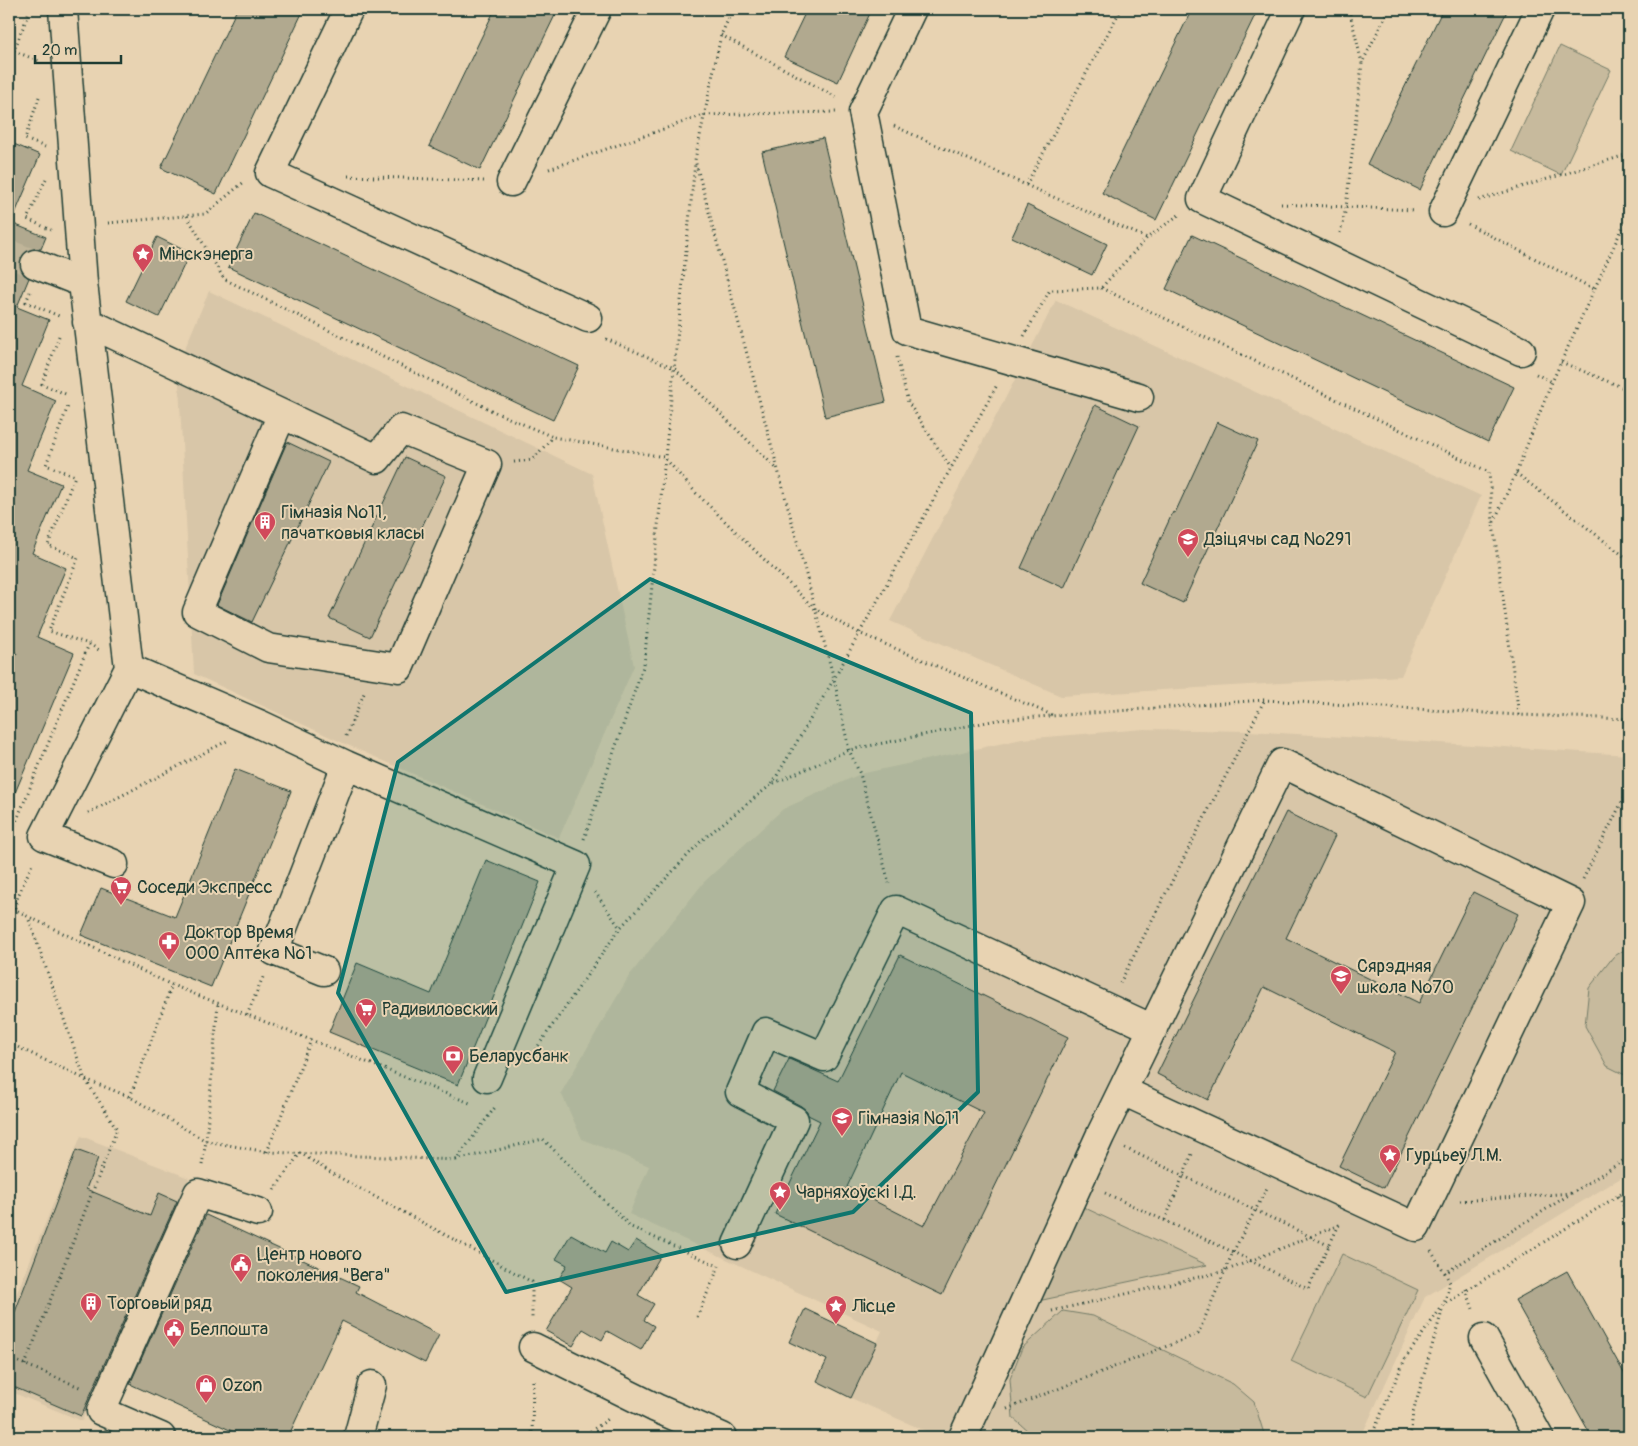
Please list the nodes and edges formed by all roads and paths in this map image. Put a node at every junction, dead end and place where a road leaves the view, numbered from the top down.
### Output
1 (30, 9) edge
2 (63, 9) edge
3 (349, 9) edge
4 (597, 9) edge
5 (733, 9) edge
6 (912, 9) edge
7 (1121, 9) edge
8 (1291, 9) edge
9 (1349, 9) edge
10 (1389, 9) edge
11 (1540, 9) edge
12 (720, 35) junction
13 (41, 62) dead end
14 (1362, 63) junction
15 (41, 93) dead end
16 (863, 112) junction
17 (704, 115) junction
18 (50, 149) dead end
19 (1629, 154) edge
20 (696, 160) junction
21 (270, 173) junction
22 (347, 176) dead end
23 (47, 178) dead end
24 (511, 182) junction
25 (1443, 212) joint
26 (1629, 213) edge
27 (187, 216) junction
28 (78, 226) junction
29 (1147, 238) dead end
30 (1334, 262) junction
31 (37, 265) junction
32 (83, 283) junction
33 (1101, 288) junction
34 (588, 318) joint
35 (72, 323) junction
36 (1521, 351) dead end
37 (1011, 360) junction
38 (1561, 362) junction
39 (674, 368) junction
40 (1629, 390) edge
41 (71, 396) dead end
42 (1139, 397) dead end
43 (68, 404) dead end
44 (282, 414) junction
45 (553, 436) junction
46 (664, 457) junction
47 (487, 464) junction
48 (778, 470) junction
49 (1516, 473) junction
50 (1493, 524) junction
51 (1629, 560) edge
52 (815, 609) junction
53 (859, 633) junction
54 (376, 665) junction
55 (128, 668) junction
56 (834, 679) junction
57 (1264, 700) junction
58 (1519, 715) junction
59 (1052, 716) junction
60 (1629, 719) edge
61 (259, 724) junction
62 (849, 750) junction
63 (341, 763) junction
64 (772, 784) junction
65 (1629, 788) edge
66 (87, 813) dead end
67 (44, 836) junction
68 (9, 839) edge
69 (114, 864) dead end
70 (576, 865) junction
71 (9, 892) edge
72 (18, 896) junction
73 (1571, 903) junction
74 (9, 906) edge
75 (15, 908) junction
76 (896, 910) junction
77 (28, 916) junction
78 (620, 928) junction
79 (274, 951) junction
80 (324, 971) dead end
81 (172, 985) junction
82 (218, 1003) junction
83 (1108, 1007) junction
84 (248, 1015) junction
85 (1154, 1029) junction
86 (311, 1040) junction
87 (9, 1043) edge
88 (526, 1063) dead end
89 (487, 1078) dead end
90 (85, 1079) junction
91 (1123, 1091) junction
92 (130, 1097) junction
93 (498, 1103) dead end
94 (474, 1104) dead end
95 (483, 1108) dead end
96 (492, 1111) junction
97 (1202, 1128) junction
98 (1100, 1136) junction
99 (206, 1141) junction
100 (268, 1152) junction
101 (300, 1152) junction
102 (1629, 1157) edge
103 (456, 1160) junction
104 (1279, 1163) junction
105 (1183, 1176) junction
106 (1081, 1182) junction
107 (1629, 1190) edge
108 (198, 1193) junction
109 (1572, 1193) junction
110 (1618, 1196) junction
111 (1352, 1197) junction
112 (1256, 1210) junction
113 (1379, 1210) junction
114 (258, 1212) joint
115 (1629, 1215) edge
116 (1422, 1216) junction
117 (1165, 1220) junction
118 (1339, 1226) junction
119 (1311, 1237) junction
120 (737, 1244) joint
121 (1330, 1246) junction
122 (1233, 1252) junction
123 (1251, 1260) junction
124 (719, 1266) junction
125 (1225, 1271) junction
126 (1445, 1274) junction
127 (1444, 1305) junction
128 (697, 1317) dead end
129 (1015, 1322) junction
130 (1484, 1338) dead end
131 (533, 1347) junction
132 (25, 1365) dead end
133 (372, 1385) dead end
134 (966, 1431) edge
135 (161, 1437) edge
136 (358, 1437) edge
137 (532, 1437) edge
138 (722, 1437) edge
139 (1371, 1437) edge
140 (1410, 1437) edge
141 (1539, 1437) edge

1 - 13 path
2 - 28 lane
3 - 21 lane
4 - 24 lane
5 - 12 path
6 - 16 lane
7 - 16 path
8 - 30 lane
9 - 14 path
10 - 14 path
11 - 25 lane
12 - 16 path
12 - 17 path
14 - 30 path
15 - 18 path
16 - 17 path
16 - 37 lane
17 - 20 path
17 - 24 path
19 - 25 path
20 - 39 path
20 - 48 path
21 - 27 path
21 - 34 lane
22 - 24 path
23 - 31 path
26 - 38 path
27 - 28 path
27 - 45 path
28 - 32 lane
29 - 33 path
30 - 36 lane
31 - 32 lane
31 - 35 path
32 - 35 lane
33 - 37 path
33 - 50 path
34 - 39 path
35 - 41 path
35 - 44 lane
35 - 55 lane
37 - 42 lane
37 - 53 path
38 - 40 path
38 - 49 path
39 - 46 path
39 - 48 path
43 - 68 path
44 - 47 lane
44 - 54 lane
45 - 46 path
45 - 47 path
46 - 52 path
46 - 70 path
47 - 54 lane
48 - 52 path
49 - 50 path
49 - 51 path
50 - 58 path
52 - 53 path
52 - 56 path
53 - 56 path
53 - 59 path
54 - 63 path
55 - 61 lane
55 - 67 lane
56 - 62 path
56 - 64 path
57 - 58 path
57 - 59 path
57 - 83 path
58 - 60 path
59 - 62 path
61 - 63 lane
61 - 66 path
62 - 64 path
62 - 76 path
63 - 70 lane
63 - 79 lane
64 - 78 path
65 - 73 path
67 - 69 lane
67 - 72 path
70 - 78 path
70 - 89 lane
71 - 72 path
72 - 75 path
73 - 85 lane
73 - 116 lane
74 - 75 path
75 - 77 path
76 - 83 lane
76 - 120 lane
77 - 81 path
77 - 90 path
78 - 88 path
79 - 80 lane
79 - 84 path
81 - 82 path
81 - 92 path
82 - 84 path
82 - 99 path
83 - 85 lane
84 - 86 path
85 - 91 lane
86 - 94 path
86 - 100 path
87 - 90 path
90 - 92 path
90 - 132 path
91 - 97 lane
91 - 98 lane
92 - 99 path
93 - 96 path
95 - 96 path
96 - 103 path
97 - 104 lane
97 - 105 path
98 - 105 path
98 - 106 lane
99 - 100 path
99 - 108 path
100 - 101 path
101 - 103 path
101 - 114 path
101 - 131 path
102 - 109 path
103 - 124 path
104 - 111 lane
104 - 112 path
105 - 112 path
105 - 117 path
106 - 117 path
106 - 129 lane
107 - 110 path
108 - 114 lane
108 - 135 lane
109 - 116 path
109 - 126 path
110 - 115 path
110 - 127 path
111 - 113 lane
111 - 118 path
112 - 119 path
112 - 122 path
113 - 116 lane
113 - 118 path
116 - 126 path
117 - 122 path
118 - 119 path
118 - 121 path
119 - 121 path
119 - 123 path
120 - 124 path
121 - 123 path
122 - 123 path
122 - 125 path
123 - 125 path
124 - 128 path
125 - 129 path
125 - 134 path
126 - 127 path
127 - 139 path
127 - 140 path
129 - 134 lane
130 - 141 lane
131 - 137 path
131 - 138 lane
133 - 136 lane

